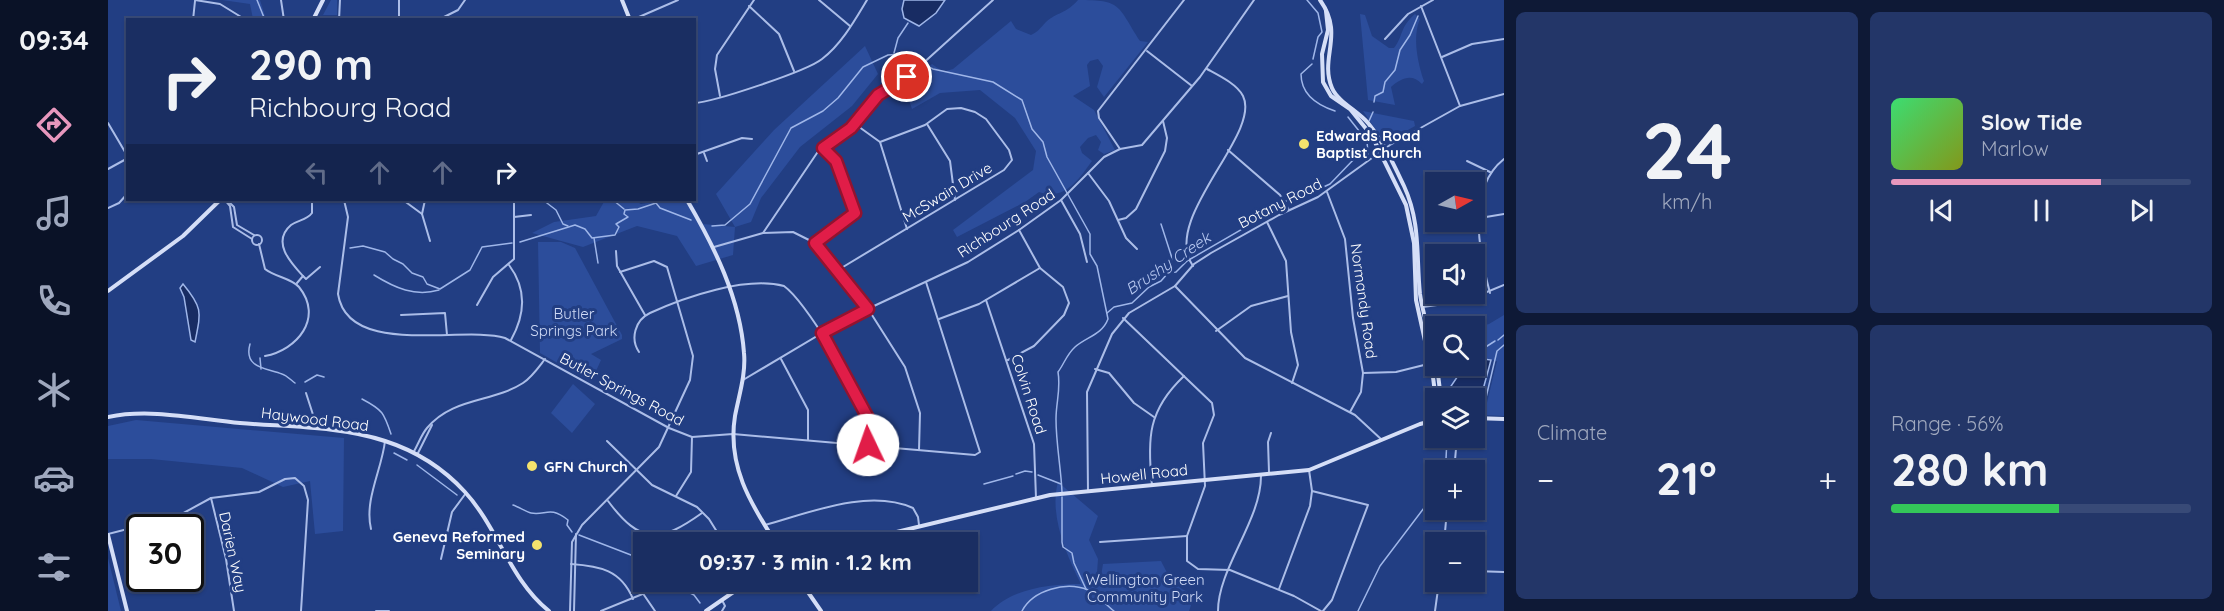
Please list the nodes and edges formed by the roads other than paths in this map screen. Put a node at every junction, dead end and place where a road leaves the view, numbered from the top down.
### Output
1 (195, 0) edge
2 (281, 0) edge
3 (322, 0) edge
4 (340, 0) edge
5 (399, 0) edge
6 (465, 0) edge
7 (622, 0) edge
8 (678, 0) edge
9 (754, 0) edge
10 (819, 0) edge
11 (867, 0) edge
12 (993, 0) edge
13 (1185, 0) edge
14 (1254, 0) edge
15 (1320, 0) edge
16 (1433, 0) edge
17 (749, 6) junction
18 (1421, 6) junction
19 (1326, 11) junction
20 (193, 18) edge
21 (243, 18) edge
22 (284, 18) edge
23 (314, 18) edge
24 (339, 18) edge
25 (399, 18) edge
26 (442, 18) edge
27 (630, 18) edge
28 (636, 18) edge
29 (850, 26) junction
30 (1385, 39) dead end
31 (1504, 39) edge
32 (1146, 50) junction
33 (1442, 57) junction
34 (1207, 69) junction
35 (794, 72) junction
36 (1192, 86) junction
37 (1504, 94) edge
38 (720, 97) junction
39 (696, 103) edge
40 (1460, 106) junction
41 (1162, 121) junction
42 (108, 123) edge
43 (855, 124) junction
44 (927, 124) junction
45 (752, 139) dead end
46 (880, 142) junction
47 (823, 148) junction
48 (1120, 149) junction
49 (1228, 150) junction
50 (1383, 150) junction
51 (704, 153) junction
52 (126, 154) edge
53 (696, 155) edge
54 (126, 159) edge
55 (1504, 159) edge
56 (707, 161) dead end
57 (1467, 161) dead end
58 (108, 169) edge
59 (1490, 171) junction
60 (1088, 172) junction
61 (1485, 183) edge
62 (1327, 192) junction
63 (126, 195) edge
64 (1062, 199) junction
65 (955, 200) junction
66 (219, 201) edge
67 (227, 201) edge
68 (312, 201) edge
69 (344, 201) edge
70 (404, 201) edge
71 (425, 201) edge
72 (514, 201) edge
73 (688, 201) edge
74 (108, 208) edge
75 (1289, 210) junction
76 (422, 214) junction
77 (1504, 214) edge
78 (531, 215) dead end
79 (514, 217) junction
80 (1485, 217) edge
81 (1118, 220) junction
82 (1267, 221) junction
83 (907, 229) junction
84 (1019, 230) junction
85 (1480, 232) edge
86 (763, 233) junction
87 (253, 237) junction
88 (430, 240) dead end
89 (815, 243) junction
90 (259, 244) junction
91 (714, 247) junction
92 (1137, 249) dead end
93 (616, 251) dead end
94 (1087, 262) dead end
95 (509, 265) junction
96 (1193, 266) junction
97 (320, 267) dead end
98 (1040, 268) junction
99 (838, 270) junction
100 (620, 272) junction
101 (303, 276) junction
102 (926, 282) junction
103 (296, 284) junction
104 (1504, 285) edge
105 (1175, 286) junction
106 (729, 287) junction
107 (108, 289) edge
108 (1490, 293) junction
109 (1289, 297) junction
110 (986, 300) junction
111 (678, 302) junction
112 (477, 305) dead end
113 (1420, 308) junction
114 (868, 309) junction
115 (401, 315) dead end
116 (645, 315) junction
117 (1123, 318) junction
118 (939, 319) junction
119 (1425, 323) edge
120 (1425, 329) edge
121 (1216, 331) junction
122 (822, 333) junction
123 (447, 334) junction
124 (511, 340) junction
125 (639, 352) dead end
126 (265, 356) dead end
127 (544, 359) junction
128 (781, 359) junction
129 (1007, 360) junction
130 (1425, 365) edge
131 (1095, 369) junction
132 (1364, 373) junction
133 (1184, 376) junction
134 (742, 380) junction
135 (1292, 383) junction
136 (306, 393) dead end
137 (1350, 413) junction
138 (108, 417) edge
139 (1154, 417) junction
140 (1485, 418) edge
141 (1504, 419) edge
142 (1425, 424) edge
143 (669, 428) junction
144 (318, 430) junction
145 (1271, 433) dead end
146 (733, 434) junction
147 (692, 437) junction
148 (808, 440) junction
149 (1382, 440) junction
150 (385, 441) junction
151 (607, 441) dead end
152 (868, 445) junction
153 (919, 450) junction
154 (415, 454) junction
155 (637, 470) junction
156 (1309, 470) junction
157 (1269, 472) junction
158 (1261, 473) junction
159 (1205, 480) junction
160 (1153, 487) junction
161 (1312, 491) junction
162 (1088, 492) junction
163 (466, 493) junction
164 (676, 496) junction
165 (210, 498) junction
166 (1036, 498) junction
167 (608, 501) junction
168 (702, 513) junction
169 (765, 525) junction
170 (919, 525) junction
171 (371, 529) dead end
172 (716, 532) edge
173 (769, 532) edge
174 (893, 532) edge
175 (576, 534) junction
176 (108, 535) edge
177 (1187, 536) junction
178 (1100, 542) dead end
179 (441, 559) dead end
180 (572, 564) junction
181 (576, 564) junction
182 (1230, 570) junction
183 (1485, 571) edge
184 (1504, 572) edge
185 (1279, 590) junction
186 (650, 592) edge
187 (734, 592) edge
188 (808, 592) edge
189 (1438, 592) edge
190 (644, 595) junction
191 (633, 599) junction
192 (722, 600) junction
193 (127, 611) edge
194 (234, 611) edge
195 (301, 611) edge
196 (376, 611) edge
197 (389, 611) edge
198 (549, 611) edge
199 (572, 611) edge
200 (601, 611) edge
201 (655, 611) edge
202 (706, 611) edge
203 (722, 611) edge
204 (820, 611) edge
205 (1218, 611) edge
206 (1322, 611) edge
207 (1435, 611) edge

1 - 20 street
1 - 21 street
2 - 22 street
3 - 23 main road
4 - 24 street
5 - 25 street
6 - 26 street
7 - 27 main road
8 - 28 street
9 - 17 street
10 - 29 street
11 - 29 street
12 - 43 street
13 - 32 street
14 - 34 street, Richbourg Road
15 - 19 main road
16 - 18 street
17 - 35 street
17 - 38 street
18 - 30 street
18 - 33 street
19 - 50 main road
19 - 50 main road
29 - 35 street
31 - 33 street
32 - 36 street
32 - 48 street
33 - 40 street
34 - 36 street, Richbourg Road
34 - 49 street
35 - 38 street
36 - 41 street, Richbourg Road
37 - 40 street, Botany Road
38 - 39 street
40 - 50 street, Botany Road
41 - 48 street, Richbourg Road
41 - 81 street
42 - 52 street
43 - 46 street
43 - 47 street
44 - 46 street, McSwain Drive
44 - 65 street
44 - 65 street, McSwain Drive
45 - 51 street
46 - 83 street
47 - 86 street
47 - 89 street
48 - 60 street, Richbourg Road
49 - 75 street
49 - 96 street
50 - 62 street, Botany Road
50 - 113 main road
51 - 53 street
51 - 56 street
54 - 58 street
55 - 59 street
57 - 59 street
59 - 61 street
60 - 64 street, Richbourg Road
60 - 81 street
62 - 75 street, Botany Road
62 - 132 street, Normandy Road
63 - 74 street
64 - 84 street, Richbourg Road
64 - 94 street
65 - 83 street, McSwain Drive
66 - 107 main road
67 - 87 street
68 - 101 street
69 - 123 street, Butler Springs Road
70 - 76 street
71 - 76 street
72 - 79 street
73 - 91 main road
75 - 82 street, Botany Road
76 - 88 street
77 - 80 street
78 - 79 street
79 - 95 street
81 - 92 street
82 - 96 street, Botany Road
82 - 109 street
83 - 99 street, McSwain Drive
84 - 98 street
84 - 102 street, Richbourg Road
85 - 108 street
86 - 89 street
86 - 91 street
87 - 90 street
87 - 90 street
89 - 99 street
90 - 103 street
91 - 106 main road
93 - 100 street
95 - 112 street
95 - 124 street
96 - 105 street, Botany Road
97 - 101 street
98 - 110 street
98 - 129 street
99 - 114 street
100 - 111 street
100 - 116 street
101 - 103 street
102 - 114 street, Richbourg Road
102 - 118 street, Butler Springs Road
103 - 126 street
104 - 108 street
105 - 117 street
105 - 121 street
106 - 111 street
106 - 122 street
106 - 134 main road
108 - 113 street
109 - 121 street
109 - 135 street
110 - 118 street
110 - 129 street, Colvin Road
111 - 116 street
111 - 143 street
113 - 119 main road
113 - 120 main road
114 - 122 street, Richbourg Road
114 - 153 street
115 - 123 street
116 - 125 street
117 - 131 street
117 - 133 street
118 - 153 street, Butler Springs Road
121 - 135 street
122 - 128 street, Richbourg Road
122 - 152 street
123 - 124 street, Butler Springs Road
124 - 127 street, Butler Springs Road
127 - 143 street, Butler Springs Road
127 - 154 street
128 - 134 street, Richbourg Road
128 - 148 street
129 - 166 street, Colvin Road
130 - 132 street
131 - 139 street
131 - 162 street
132 - 137 street, Normandy Road
133 - 139 street
133 - 159 street
134 - 146 main road
135 - 137 street
136 - 144 street
137 - 149 street
138 - 144 main road, Haywood Road
139 - 160 street
140 - 141 main road
142 - 149 main road, Howell Road
143 - 147 street, Butler Springs Road
143 - 155 street
144 - 150 main road, Haywood Road
145 - 157 street
146 - 147 street, Butler Springs Road
146 - 148 street, Butler Springs Road
146 - 169 main road
147 - 164 street
148 - 152 street, Butler Springs Road
149 - 156 main road, Howell Road
150 - 154 main road, Haywood Road
150 - 171 street
151 - 155 street
152 - 153 street, Butler Springs Road
154 - 163 main road, Haywood Road
155 - 164 street
155 - 167 street
156 - 157 main road, Howell Road
156 - 161 street
157 - 158 main road, Howell Road
158 - 159 main road, Howell Road
158 - 182 street
159 - 160 main road, Howell Road
159 - 177 street
160 - 162 main road, Howell Road
161 - 185 street
161 - 206 street
162 - 166 main road, Howell Road
163 - 179 street
163 - 198 main road, Haywood Road
164 - 168 street
165 - 176 street
165 - 194 street, Darien Way
165 - 195 street
166 - 170 main road, Howell Road
167 - 168 street
167 - 175 street
168 - 172 street
169 - 170 street
169 - 173 main road
170 - 174 main road, Howell Road
175 - 180 street
175 - 181 street
176 - 193 main road
177 - 178 street
177 - 182 street
180 - 181 street
180 - 199 street
181 - 191 street
181 - 199 street
182 - 185 street
182 - 205 street
183 - 184 street
185 - 206 street
186 - 190 street
187 - 192 main road
188 - 204 main road
189 - 207 street
190 - 191 street
190 - 201 street
191 - 200 street
192 - 202 main road
192 - 203 street
196 - 197 street

